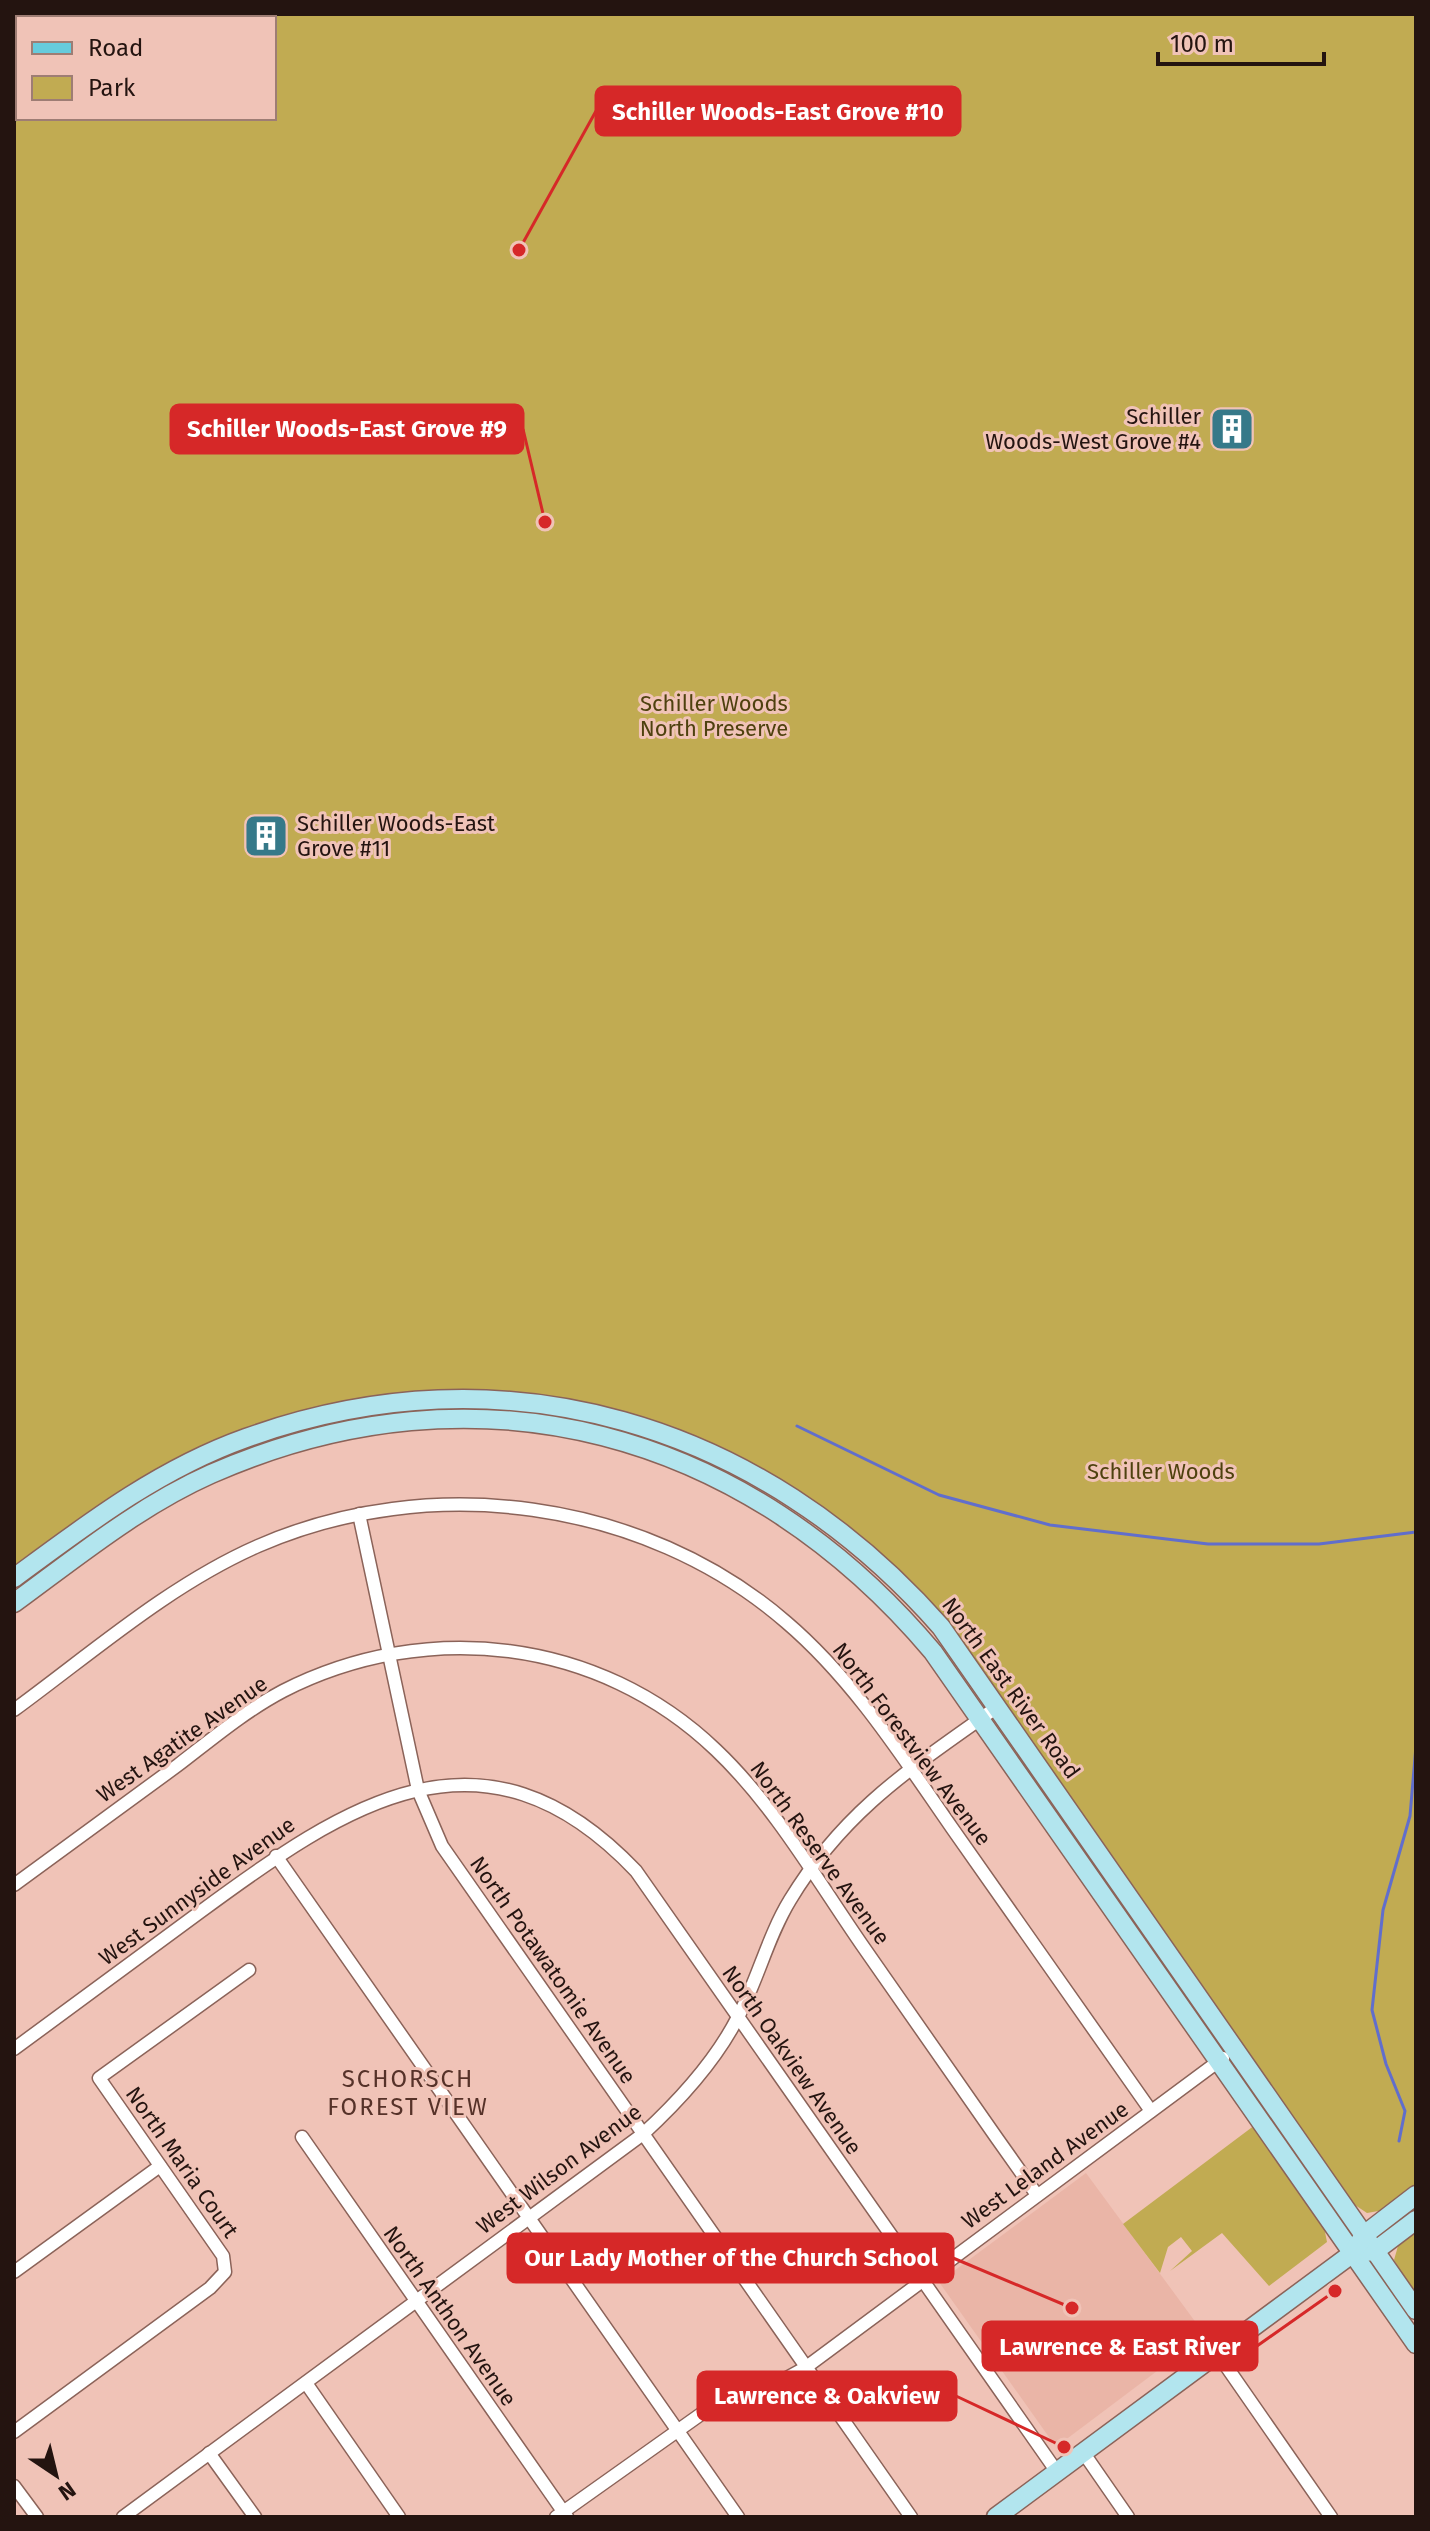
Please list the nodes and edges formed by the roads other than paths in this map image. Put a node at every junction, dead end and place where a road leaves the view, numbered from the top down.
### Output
1 (359, 1514) junction
2 (14, 1578) edge
3 (14, 1603) edge
4 (388, 1654) junction
5 (997, 1707) junction
6 (14, 1710) edge
7 (981, 1718) junction
8 (911, 1768) junction
9 (418, 1790) junction
10 (276, 1856) junction
11 (811, 1870) junction
12 (14, 1885) edge
13 (249, 1970) dead end
14 (738, 2018) junction
15 (14, 2049) edge
16 (1235, 2049) junction
17 (1219, 2061) junction
18 (1151, 2111) junction
19 (643, 2134) junction
20 (302, 2137) dead end
21 (160, 2166) junction
22 (1037, 2195) junction
23 (1416, 2195) edge
24 (528, 2217) junction
25 (1416, 2220) edge
26 (1364, 2235) junction
27 (1375, 2251) junction
28 (1353, 2253) junction
29 (14, 2272) edge
30 (922, 2281) junction
31 (415, 2302) junction
32 (1416, 2310) edge
33 (1416, 2344) edge
34 (1217, 2353) junction
35 (805, 2368) junction
36 (306, 2383) junction
37 (677, 2430) junction
38 (14, 2432) edge
39 (1083, 2452) junction
40 (209, 2453) junction
41 (1057, 2472) junction
42 (14, 2486) edge
43 (562, 2515) edge
44 (37, 2517) edge
45 (123, 2517) edge
46 (255, 2517) edge
47 (399, 2517) edge
48 (738, 2517) edge
49 (911, 2517) edge
50 (996, 2517) edge
51 (1128, 2517) edge
52 (1331, 2517) edge

1 - 4 street, North Potawatomie Avenue
1 - 6 street, North Forestview Avenue
1 - 8 street, North Forestview Avenue
2 - 5 main road, North East River Road
3 - 7 main road, North East River Road
4 - 9 street, North Potawatomie Avenue
4 - 11 street, North Reserve Avenue
4 - 12 street, West Agatite Avenue
5 - 7 street, West Wilson Avenue
5 - 16 main road, North East River Road
7 - 8 street, West Wilson Avenue
7 - 17 main road, North East River Road
8 - 11 street, West Wilson Avenue
8 - 18 street, North Forestview Avenue
9 - 10 street, West Sunnyside Avenue
9 - 14 street, North Oakview Avenue
9 - 19 street, North Potawatomie Avenue
10 - 15 street, West Sunnyside Avenue
10 - 24 street
11 - 14 street, West Wilson Avenue
11 - 22 street, North Reserve Avenue
13 - 21 street, North Maria Court
14 - 19 street, West Wilson Avenue
14 - 30 street, North Oakview Avenue
16 - 17 street, West Leland Avenue
16 - 26 main road, North East River Road
17 - 18 street, West Leland Avenue
17 - 28 main road, North East River Road
18 - 22 street, West Leland Avenue
19 - 24 street, West Wilson Avenue
19 - 35 street, North Potawatomie Avenue
20 - 31 street, North Anthon Avenue
21 - 29 street
21 - 38 street, North Maria Court
22 - 30 street, West Leland Avenue
23 - 26 main road
24 - 31 street, West Wilson Avenue
24 - 37 street
25 - 27 main road
26 - 27 main road, North East River Road
26 - 28 main road
27 - 28 main road
27 - 32 main road, North East River Road
28 - 33 main road, North East River Road
28 - 34 main road
30 - 35 street, West Leland Avenue
30 - 41 street, North Oakview Avenue
31 - 36 street, West Wilson Avenue
31 - 43 street, North Anthon Avenue
34 - 39 main road
34 - 52 street
35 - 37 street, West Leland Avenue
35 - 49 street, North Potawatomie Avenue
36 - 40 street, West Wilson Avenue
36 - 47 street
37 - 43 street, West Leland Avenue
37 - 48 street
39 - 41 main road
39 - 51 street
40 - 45 street, West Wilson Avenue
40 - 46 street
41 - 50 main road
42 - 44 street

